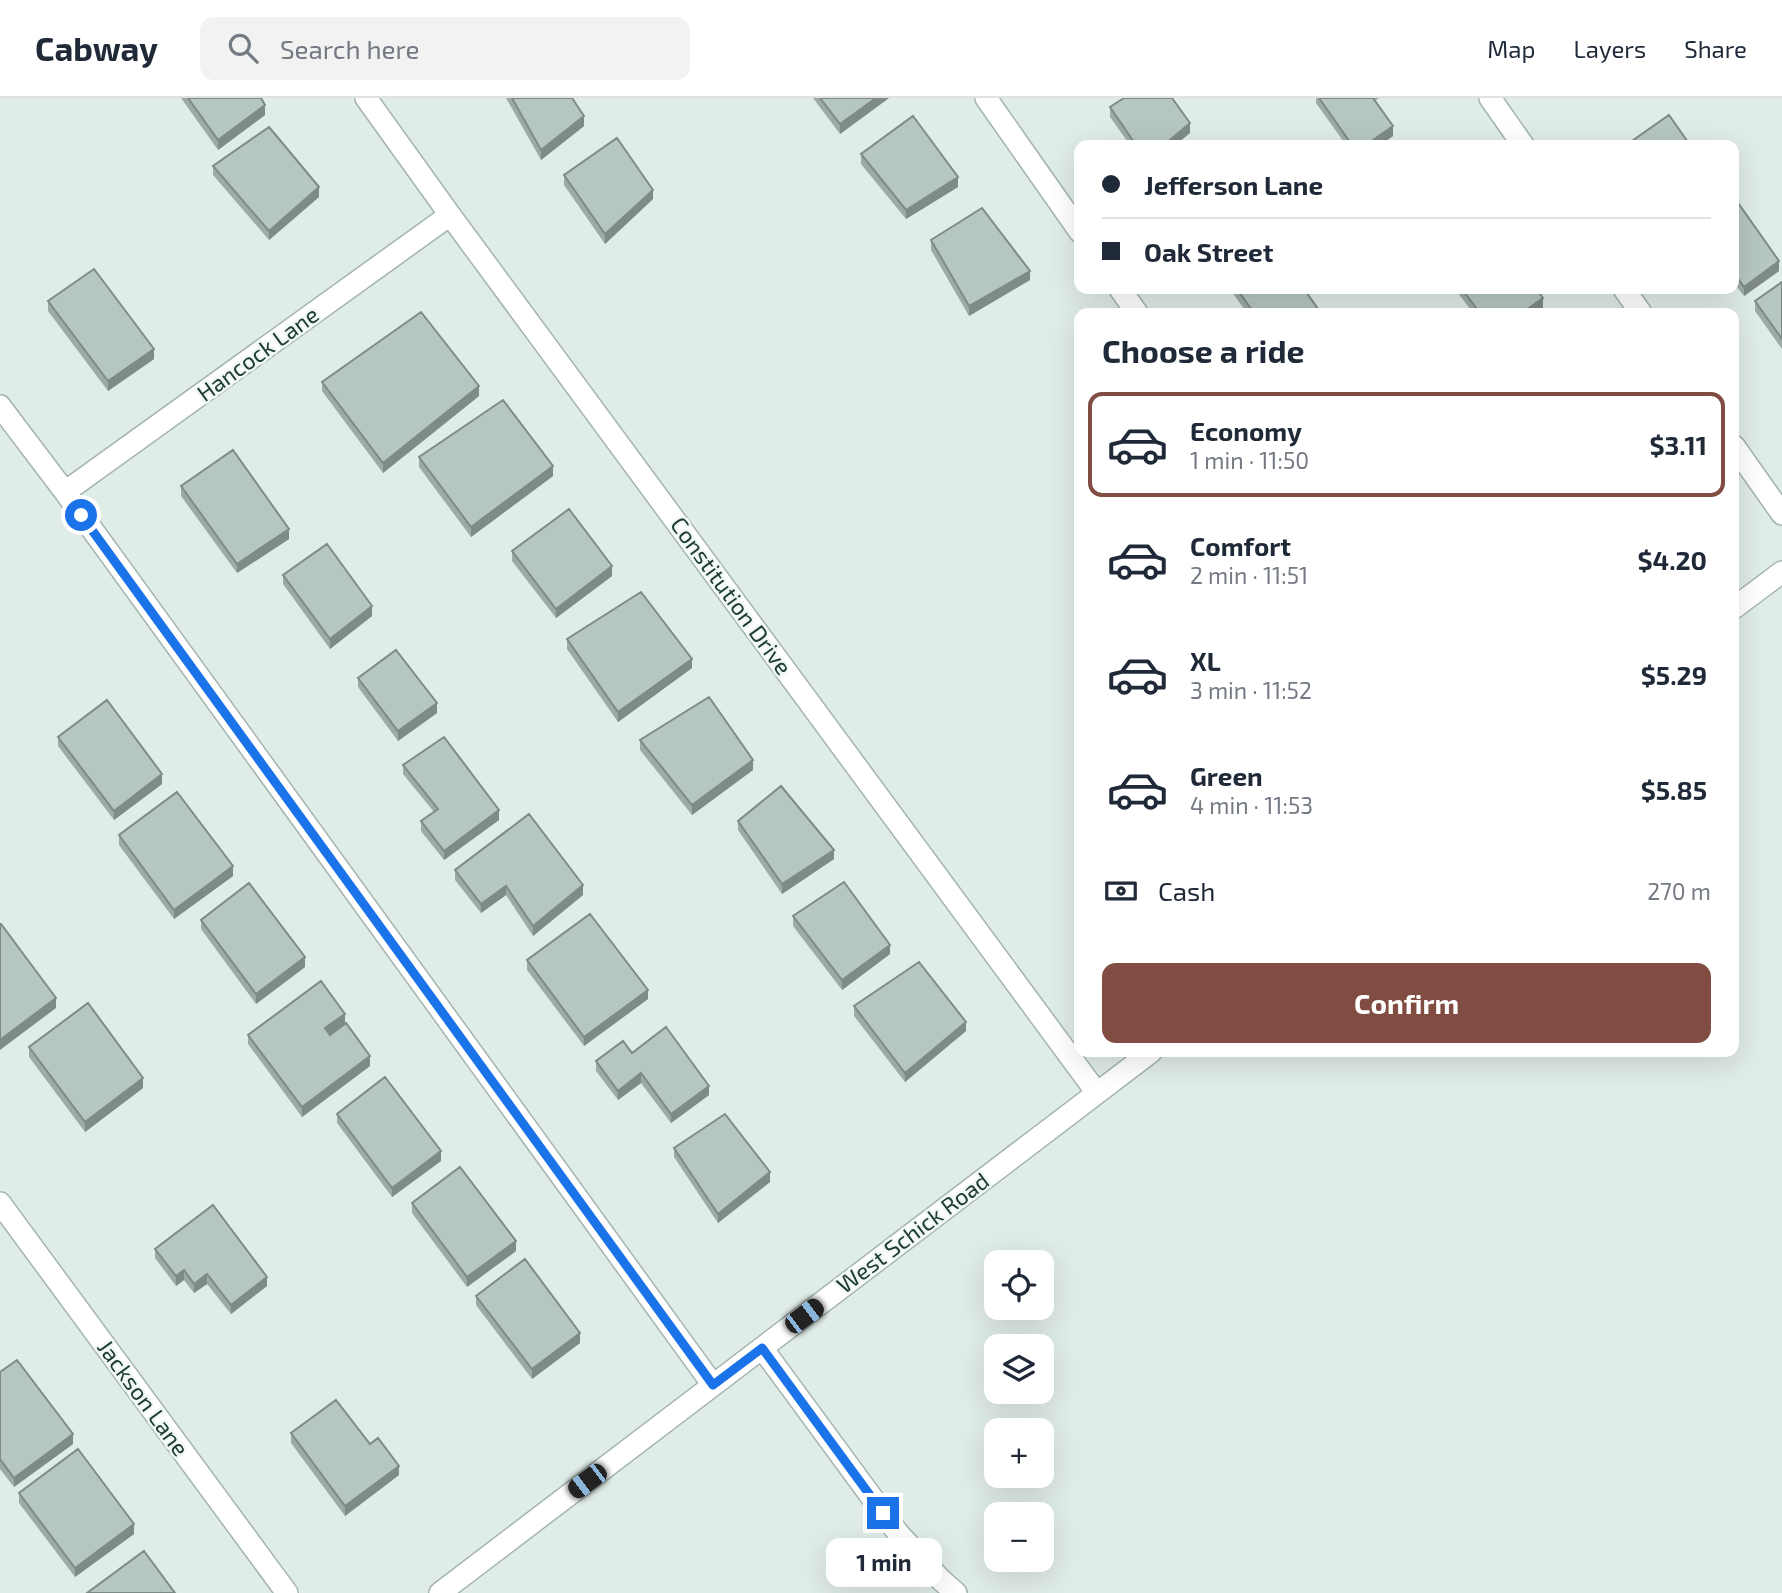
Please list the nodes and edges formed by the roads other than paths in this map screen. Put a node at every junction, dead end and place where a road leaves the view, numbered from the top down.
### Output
1 (366, 98) edge
2 (986, 98) edge
3 (1490, 98) edge
4 (1519, 140) edge
5 (450, 215) junction
6 (1074, 223) edge
7 (0, 406) edge
8 (1739, 453) edge
9 (65, 492) junction
10 (1782, 514) edge
11 (1782, 572) edge
12 (1739, 604) edge
13 (1144, 1057) edge
14 (1097, 1093) junction
15 (0, 1203) edge
16 (762, 1348) junction
17 (713, 1385) junction
18 (287, 1593) edge
19 (440, 1593) edge
20 (956, 1593) edge

1 - 5 street, Constitution Drive
2 - 6 street
3 - 4 street
5 - 9 street, Hancock Lane
5 - 14 street, Constitution Drive
7 - 9 street
8 - 10 street
9 - 17 street
11 - 12 street
13 - 14 street, West Schick Road
14 - 16 street, West Schick Road
15 - 18 street, Jackson Lane
16 - 17 street, West Schick Road
16 - 20 street
17 - 19 street, West Schick Road

